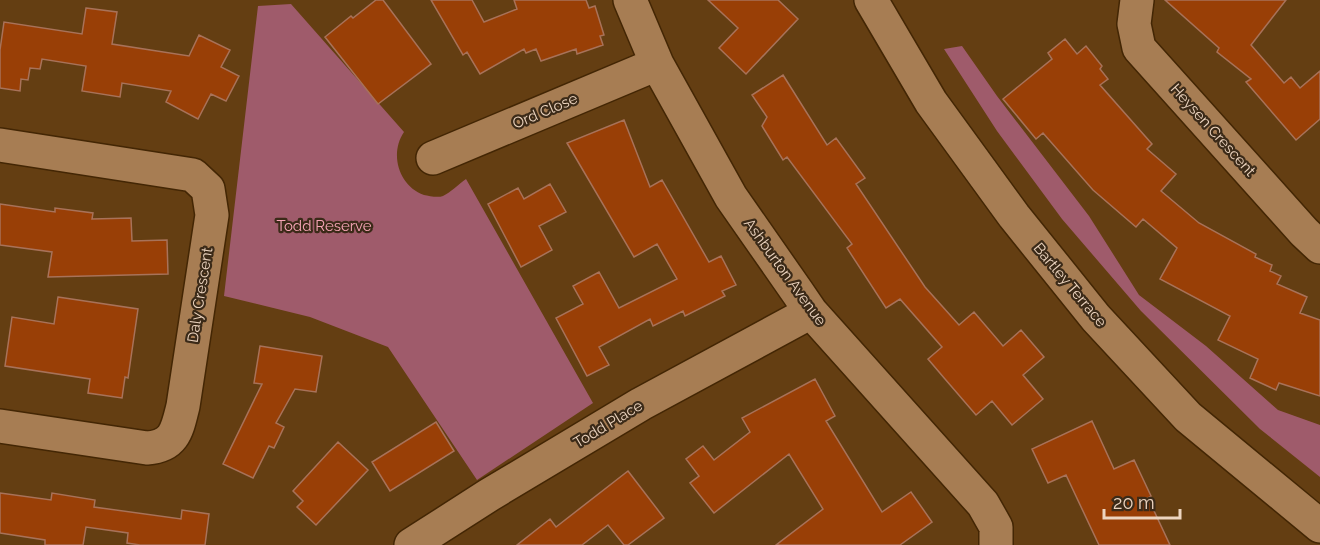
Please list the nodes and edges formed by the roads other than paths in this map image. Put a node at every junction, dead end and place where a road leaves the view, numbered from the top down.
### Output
1 (630, 0) edge
2 (871, 0) edge
3 (1137, 0) edge
4 (657, 64) junction
5 (0, 146) edge
6 (433, 158) dead end
7 (1320, 247) edge
8 (811, 312) junction
9 (0, 426) edge
10 (1320, 526) edge
11 (411, 545) edge
12 (996, 545) edge

1 - 4 street, Ashburton Avenue
2 - 10 street, Bartley Terrace
3 - 7 street, Heysen Crescent
4 - 6 street, Ord Close
4 - 8 street, Ashburton Avenue
5 - 9 street, Daly Crescent
8 - 11 street, Todd Place
8 - 12 street, Ashburton Avenue

